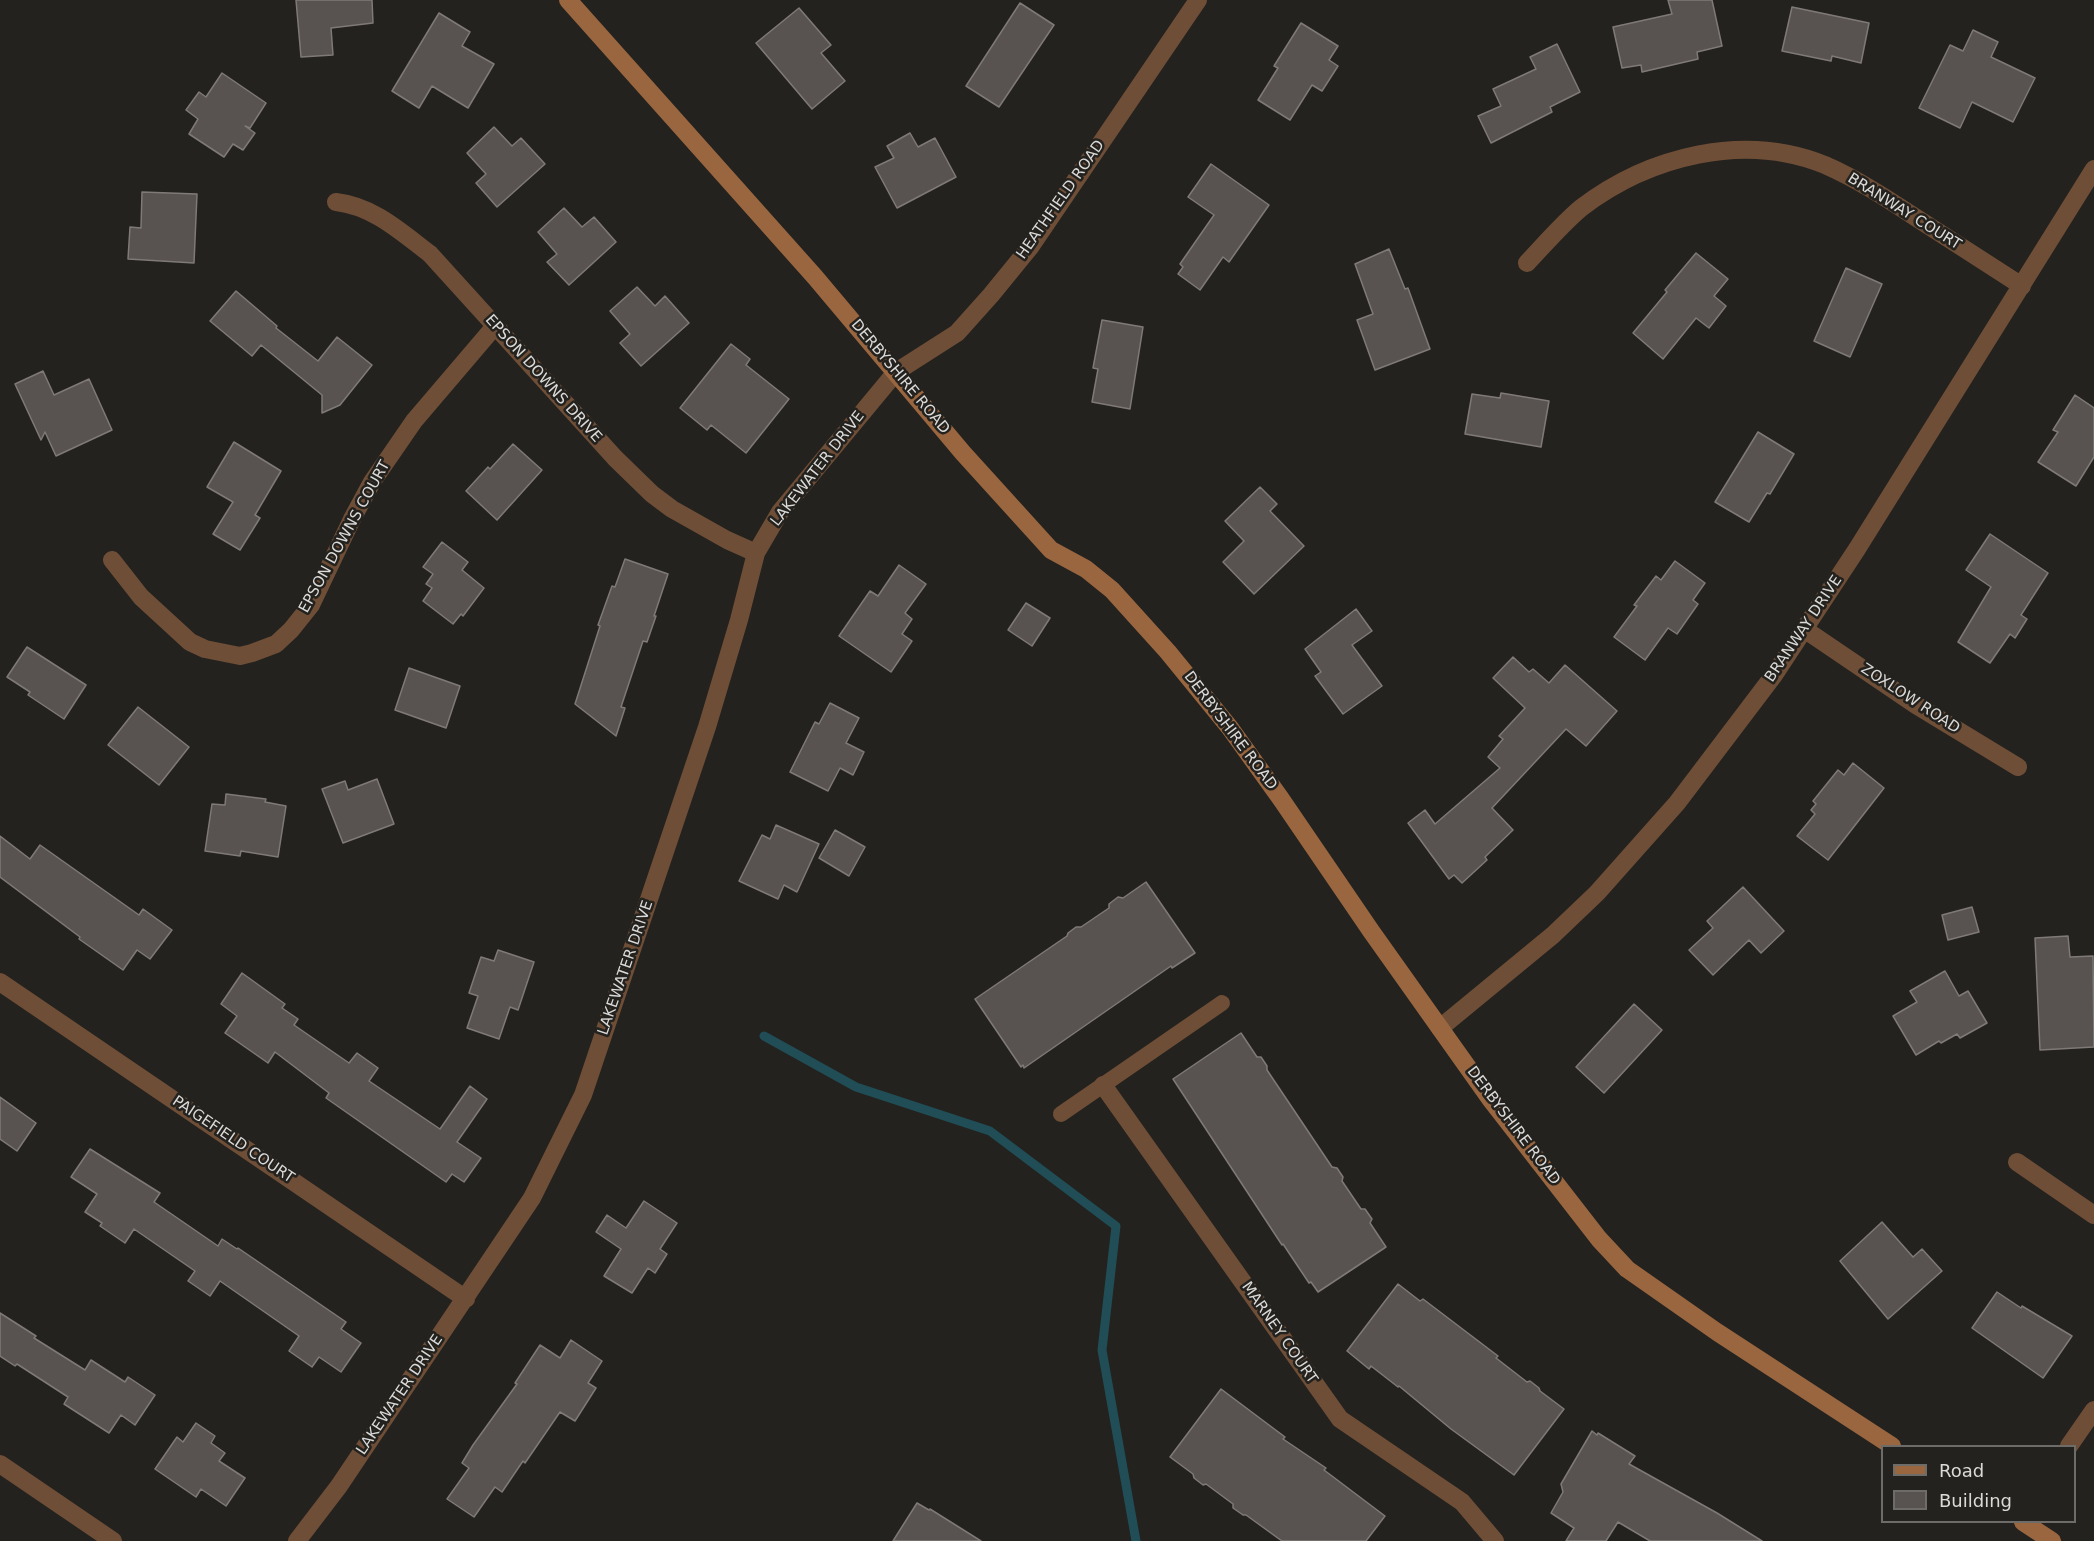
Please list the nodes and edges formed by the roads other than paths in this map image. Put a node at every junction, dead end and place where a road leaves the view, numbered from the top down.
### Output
1 (568, 0) edge
2 (1198, 0) edge
3 (2094, 169) edge
4 (336, 202) dead end
5 (1527, 263) dead end
6 (2022, 286) junction
7 (495, 326) junction
8 (896, 372) junction
9 (756, 553) junction
10 (112, 560) dead end
11 (1804, 629) junction
12 (2018, 767) dead end
13 (0, 982) edge
14 (1222, 1003) dead end
15 (1440, 1028) junction
16 (1103, 1085) junction
17 (1061, 1114) dead end
18 (2017, 1161) dead end
19 (2094, 1215) edge
20 (466, 1299) junction
21 (2094, 1410) edge
22 (1890, 1445) edge
23 (2070, 1445) edge
24 (0, 1464) edge
25 (2026, 1523) edge
26 (113, 1541) edge
27 (297, 1541) edge
28 (1495, 1541) edge
29 (2052, 1541) edge

1 - 8 street, DERBYSHIRE ROAD
2 - 8 street, HEATHFIELD ROAD
3 - 6 street, BRANWAY DRIVE
4 - 7 street, EPSON DOWNS DRIVE
5 - 6 street, BRANWAY COURT
6 - 11 street, BRANWAY DRIVE
7 - 9 street, EPSON DOWNS DRIVE
7 - 10 street, EPSON DOWNS COURT
8 - 9 street, LAKEWATER DRIVE
8 - 15 street, DERBYSHIRE ROAD
9 - 20 street, LAKEWATER DRIVE
11 - 12 street, ZOXLOW ROAD
11 - 15 street, BRANWAY DRIVE
13 - 20 street, PAIGEFIELD COURT
14 - 16 lane
15 - 22 street, DERBYSHIRE ROAD
16 - 17 lane
16 - 28 street, MARNEY COURT
18 - 19 street
20 - 27 street, LAKEWATER DRIVE
21 - 23 street
24 - 26 street
25 - 29 street

